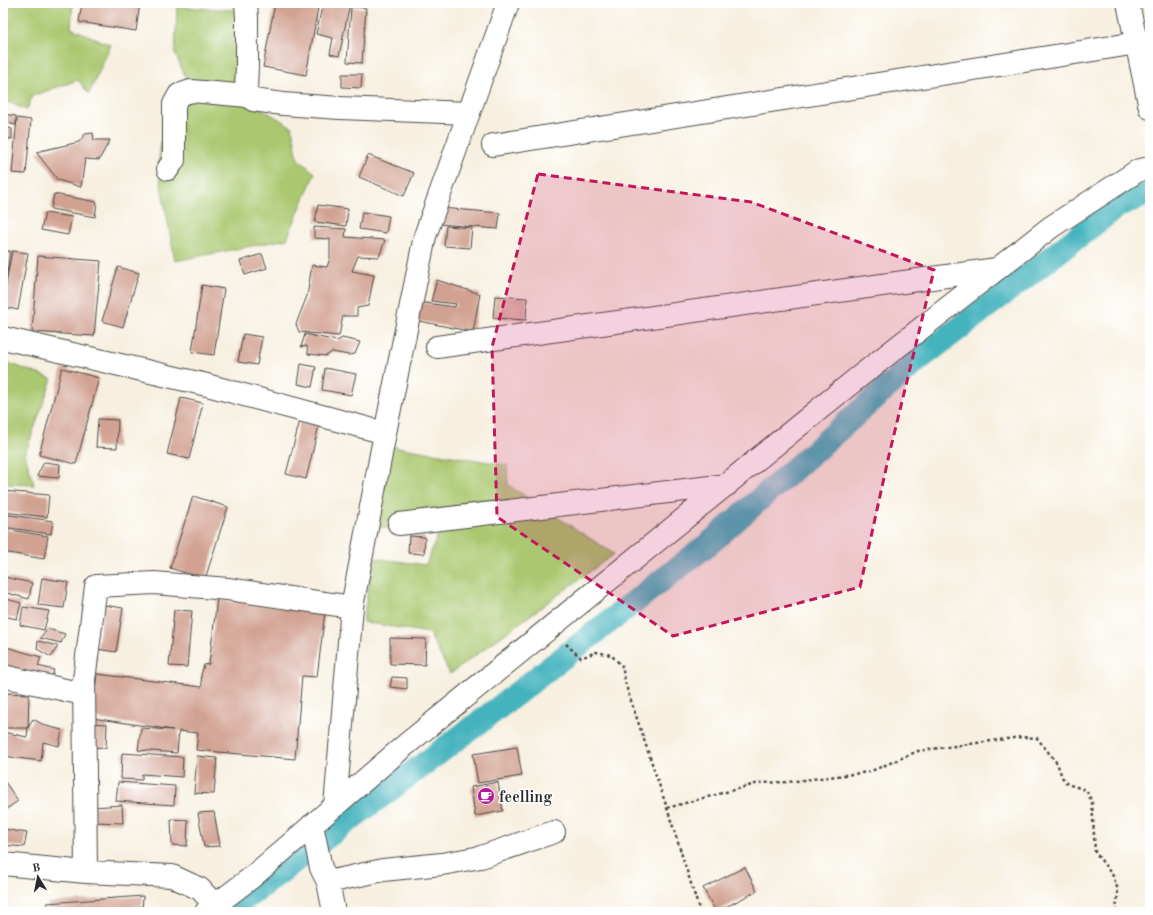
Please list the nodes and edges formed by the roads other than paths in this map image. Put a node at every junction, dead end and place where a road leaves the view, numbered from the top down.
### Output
1 (246, 3) edge
2 (508, 3) edge
3 (1128, 3) edge
4 (1143, 42) edge
5 (248, 96) junction
6 (1150, 108) edge
7 (469, 113) junction
8 (493, 145) dead end
9 (1150, 168) edge
10 (168, 169) dead end
11 (998, 268) junction
12 (3, 338) edge
13 (438, 347) dead end
14 (385, 433) junction
15 (727, 485) junction
16 (399, 524) dead end
17 (352, 607) junction
18 (3, 676) edge
19 (83, 694) junction
20 (335, 806) junction
21 (314, 831) junction
22 (554, 832) dead end
23 (3, 864) edge
24 (86, 872) junction
25 (324, 875) junction
26 (211, 908) edge
27 (334, 912) edge

1 - 5 street
2 - 7 street
3 - 4 street
4 - 6 street
4 - 8 street
5 - 7 street
5 - 10 street
7 - 14 street
9 - 11 street
11 - 13 street
11 - 15 street
12 - 14 street
14 - 17 street
15 - 16 street
15 - 20 street
17 - 19 street
17 - 20 street
18 - 19 street
19 - 24 street
20 - 21 street
21 - 25 street
21 - 26 street
22 - 25 street
23 - 24 street
24 - 26 street
25 - 27 street

